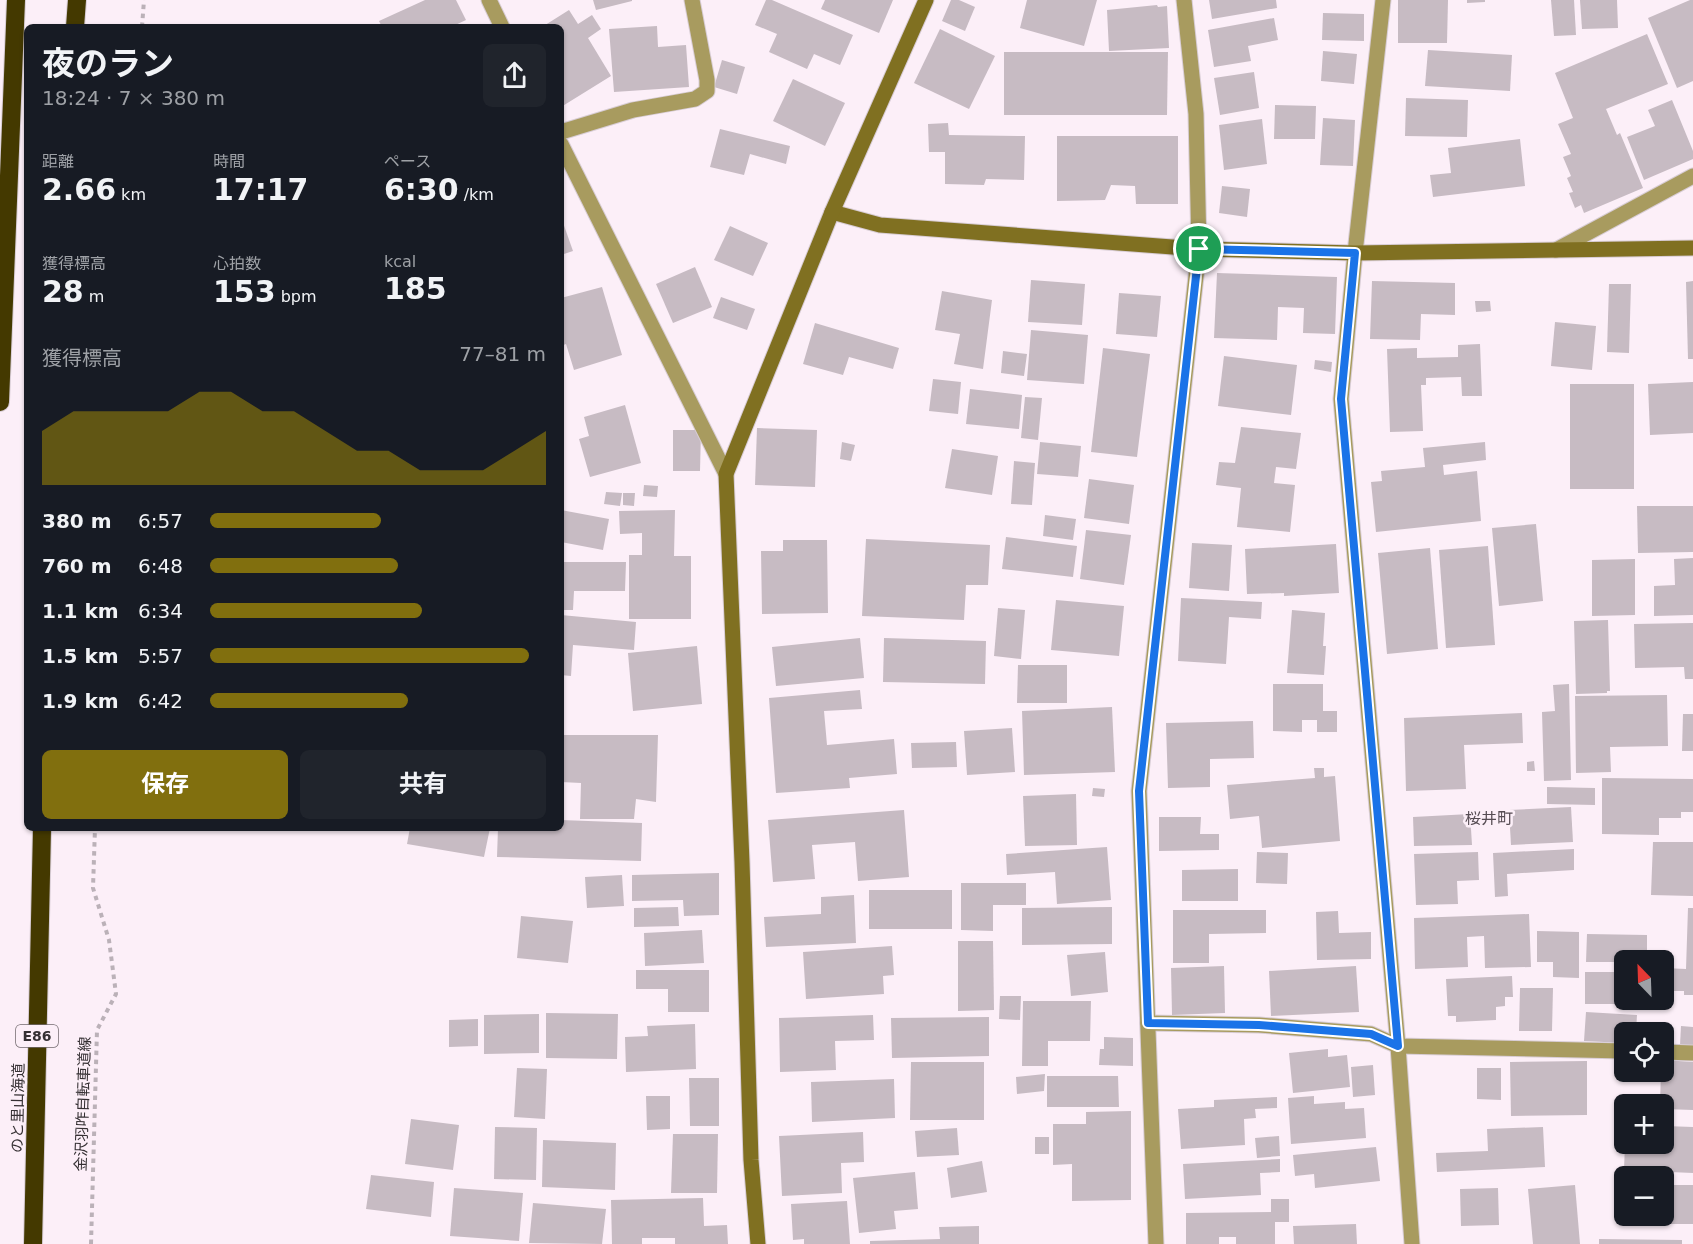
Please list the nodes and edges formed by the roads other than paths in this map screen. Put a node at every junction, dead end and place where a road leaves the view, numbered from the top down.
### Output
1 (16, 0) edge
2 (77, 0) edge
3 (489, 0) edge
4 (692, 0) edge
5 (926, 0) edge
6 (1184, 0) edge
7 (1383, 0) edge
8 (75, 24) edge
9 (501, 24) edge
10 (564, 131) edge
11 (564, 150) edge
12 (1693, 176) edge
13 (832, 212) junction
14 (1693, 248) edge
15 (1199, 249) junction
16 (1556, 250) junction
17 (1355, 253) junction
18 (0, 402) edge
19 (726, 474) junction
20 (42, 831) edge
21 (1148, 1023) junction
22 (1398, 1046) junction
23 (1614, 1051) edge
24 (1674, 1052) edge
25 (1693, 1053) edge
26 (33, 1244) edge
27 (758, 1244) edge
28 (1156, 1244) edge
29 (1412, 1244) edge

1 - 18 highway
2 - 8 highway
3 - 9 street
4 - 10 street
5 - 13 street
6 - 15 street
7 - 17 street
11 - 19 street
12 - 16 street
13 - 15 street
13 - 19 street
14 - 16 street
15 - 17 street
15 - 21 street
16 - 17 street
17 - 22 street
19 - 27 street
20 - 26 highway, のと里山海道 / E86
21 - 22 street
21 - 28 street
22 - 23 street
22 - 29 street
24 - 25 street

